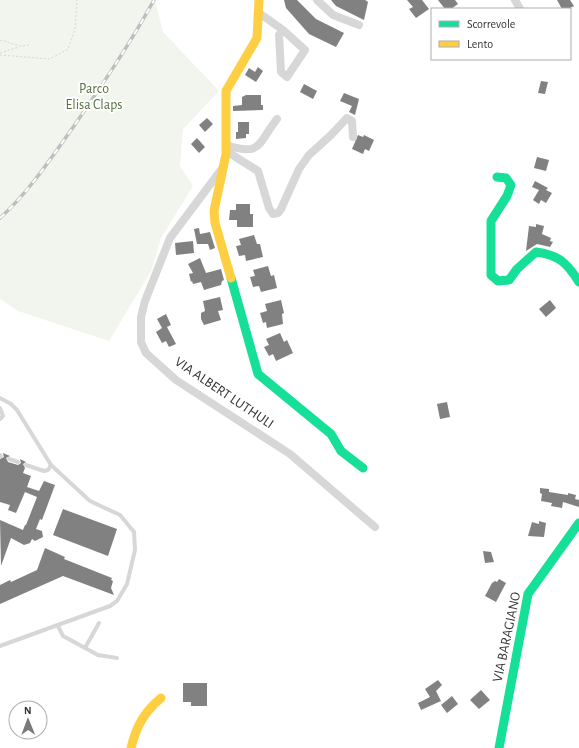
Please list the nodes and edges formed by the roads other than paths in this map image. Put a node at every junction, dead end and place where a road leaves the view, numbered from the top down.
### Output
1 (259, 0) edge
2 (317, 0) edge
3 (259, 13) junction
4 (359, 25) dead end
5 (283, 30) junction
6 (277, 119) dead end
7 (352, 137) dead end
8 (226, 148) junction
9 (223, 168) junction
10 (497, 177) dead end
11 (579, 282) edge
12 (0, 398) edge
13 (0, 408) edge
14 (0, 419) edge
15 (9, 459) dead end
16 (18, 462) dead end
17 (26, 465) dead end
18 (51, 465) junction
19 (363, 468) dead end
20 (579, 523) edge
21 (375, 527) dead end
22 (99, 623) dead end
23 (58, 626) junction
24 (0, 646) edge
25 (85, 648) junction
26 (117, 658) dead end
27 (160, 698) dead end
28 (131, 748) edge
29 (499, 748) edge

1 - 3 street, VIA ALBERT LUTHULI
2 - 4 street
3 - 5 street
3 - 8 street, VIA ALBERT LUTHULI
5 - 5 street
6 - 8 street
7 - 8 street
8 - 9 street, VIA ALBERT LUTHULI
9 - 19 street, VIA ALBERT LUTHULI
9 - 21 street, VIA ALBERT LUTHULI
10 - 11 street
12 - 18 lane
13 - 14 lane
15 - 16 lane
17 - 18 lane
18 - 23 lane
20 - 29 street, VIA BARAGIANO
22 - 25 lane
23 - 24 lane
23 - 25 lane
25 - 26 lane
27 - 28 street

